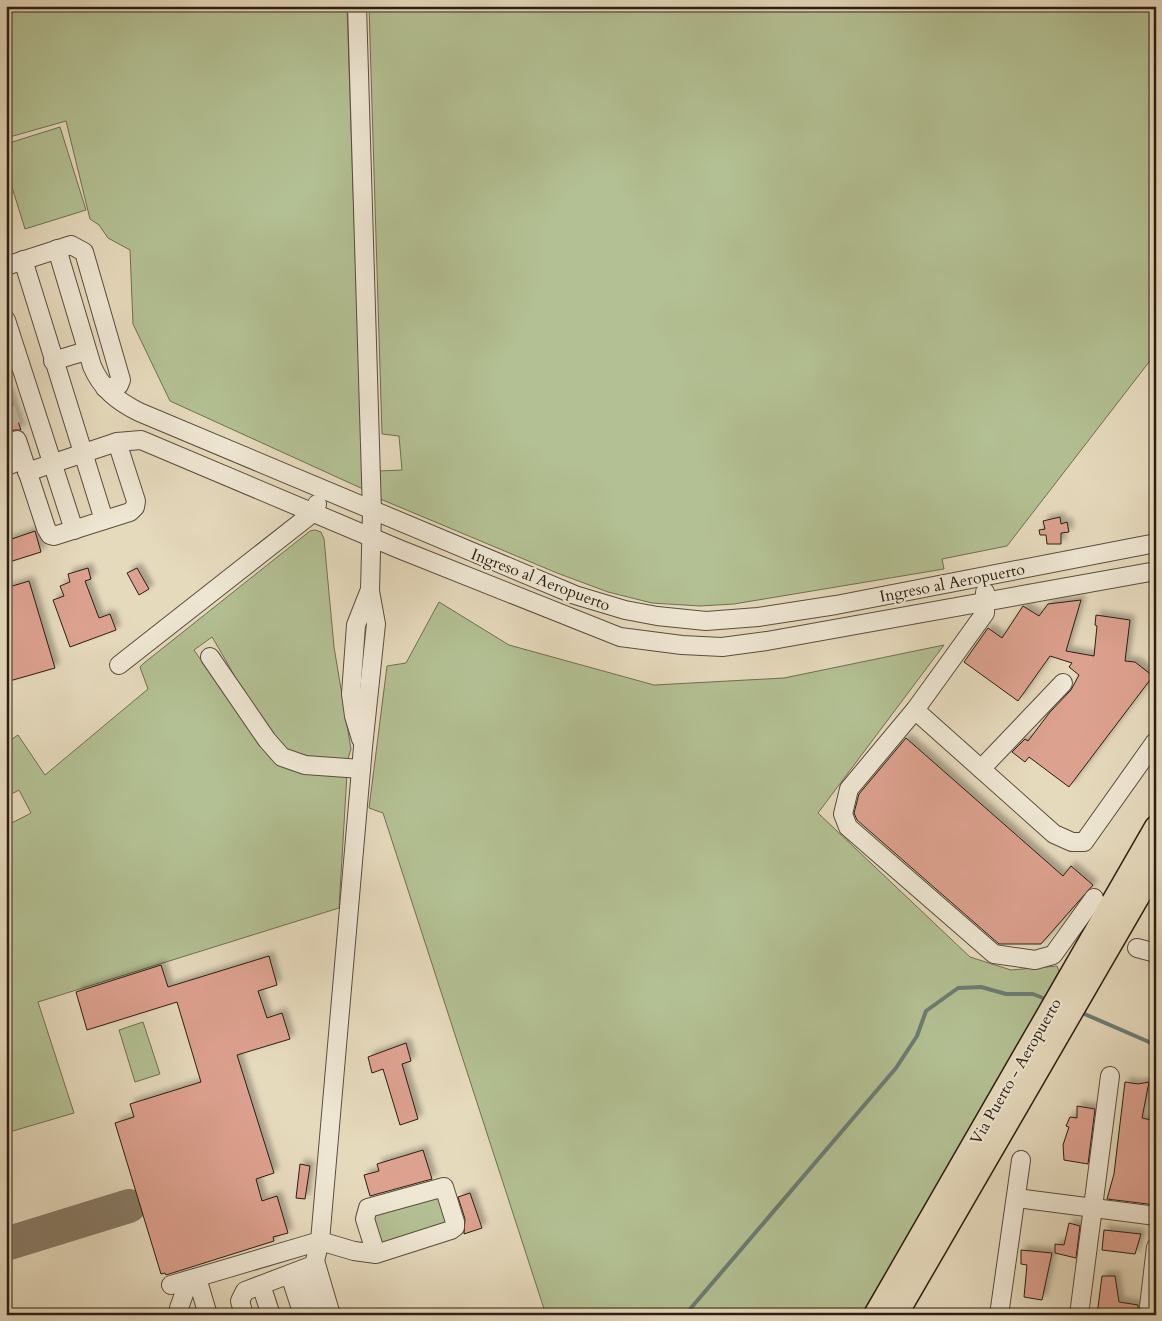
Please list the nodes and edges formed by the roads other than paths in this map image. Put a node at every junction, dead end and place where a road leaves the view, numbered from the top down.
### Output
1 (357, 6) edge
2 (57, 249) junction
3 (14, 263) edge
4 (6, 320) edge
5 (86, 351) junction
6 (53, 361) junction
7 (105, 388) junction
8 (16, 440) tunnel mouth
9 (122, 441) junction
10 (83, 454) junction
11 (53, 464) junction
12 (19, 466) edge
13 (324, 490) junction
14 (314, 512) junction
15 (372, 512) junction
16 (104, 520) junction
17 (74, 530) junction
18 (372, 538) junction
19 (1156, 543) edge
20 (1156, 570) edge
21 (984, 576) junction
22 (986, 601) junction
23 (210, 657) dead end
24 (119, 665) dead end
25 (1063, 683) dead end
26 (915, 710) junction
27 (1155, 742) edge
28 (361, 769) junction
29 (981, 769) junction
30 (1156, 827) edge
31 (1153, 878) edge
32 (1094, 898) dead end
33 (1137, 948) dead end
34 (1156, 953) edge
35 (1083, 972) junction
36 (1041, 1044) junction
37 (1110, 1076) dead end
38 (1021, 1160) dead end
39 (1016, 1198) junction
40 (1093, 1207) junction
41 (1156, 1216) edge
42 (320, 1241) junction
43 (1156, 1247) edge
44 (376, 1254) junction
45 (316, 1264) junction
46 (290, 1275) junction
47 (193, 1279) junction
48 (171, 1285) dead end
49 (261, 1285) junction
50 (181, 1315) edge
51 (208, 1315) edge
52 (244, 1315) edge
53 (271, 1315) edge
54 (303, 1315) edge
55 (317, 1315) edge
56 (331, 1315) edge
57 (875, 1315) edge
58 (896, 1315) edge
59 (999, 1315) edge
60 (1079, 1315) edge
61 (1148, 1315) edge

1 - 15 street
2 - 3 street
2 - 5 street, Ingreso al Aeropuerto
2 - 7 street
3 - 6 street
4 - 11 street
5 - 6 street
5 - 7 street, Ingreso al Aeropuerto
6 - 10 street
7 - 13 street, Ingreso al Aeropuerto
8 - 12 street
9 - 10 street
9 - 14 street, Ingreso al Aeropuerto
9 - 16 street
10 - 11 street
10 - 16 street
11 - 12 street
11 - 17 street
12 - 17 street
13 - 14 street
13 - 15 street, Ingreso al Aeropuerto
14 - 18 street, Ingreso al Aeropuerto
14 - 24 street
15 - 18 street
15 - 21 street, Ingreso al Aeropuerto
16 - 17 street
18 - 22 street, Ingreso al Aeropuerto
18 - 28 street
19 - 21 street, Ingreso al Aeropuerto
20 - 22 street, Ingreso al Aeropuerto
21 - 22 street
22 - 26 street
23 - 28 street
25 - 29 street
26 - 29 street
26 - 32 street
27 - 29 street
28 - 42 street
30 - 35 main road, Via Puerto - Aeropuerto
31 - 35 main road, Via Puerto - Aeropuerto
33 - 34 street
35 - 36 main road, Via Puerto - Aeropuerto
36 - 57 main road, Via Puerto - Aeropuerto
36 - 58 main road, Via Puerto - Aeropuerto
37 - 40 street
38 - 39 street
39 - 40 street
39 - 59 street
40 - 41 street
40 - 60 street
42 - 44 street
42 - 45 street
42 - 47 street
43 - 61 street
44 - 44 street
45 - 46 street
45 - 55 street
45 - 56 street
46 - 49 street
46 - 54 street
47 - 48 street
47 - 50 street
47 - 51 street
49 - 52 street
49 - 53 street

